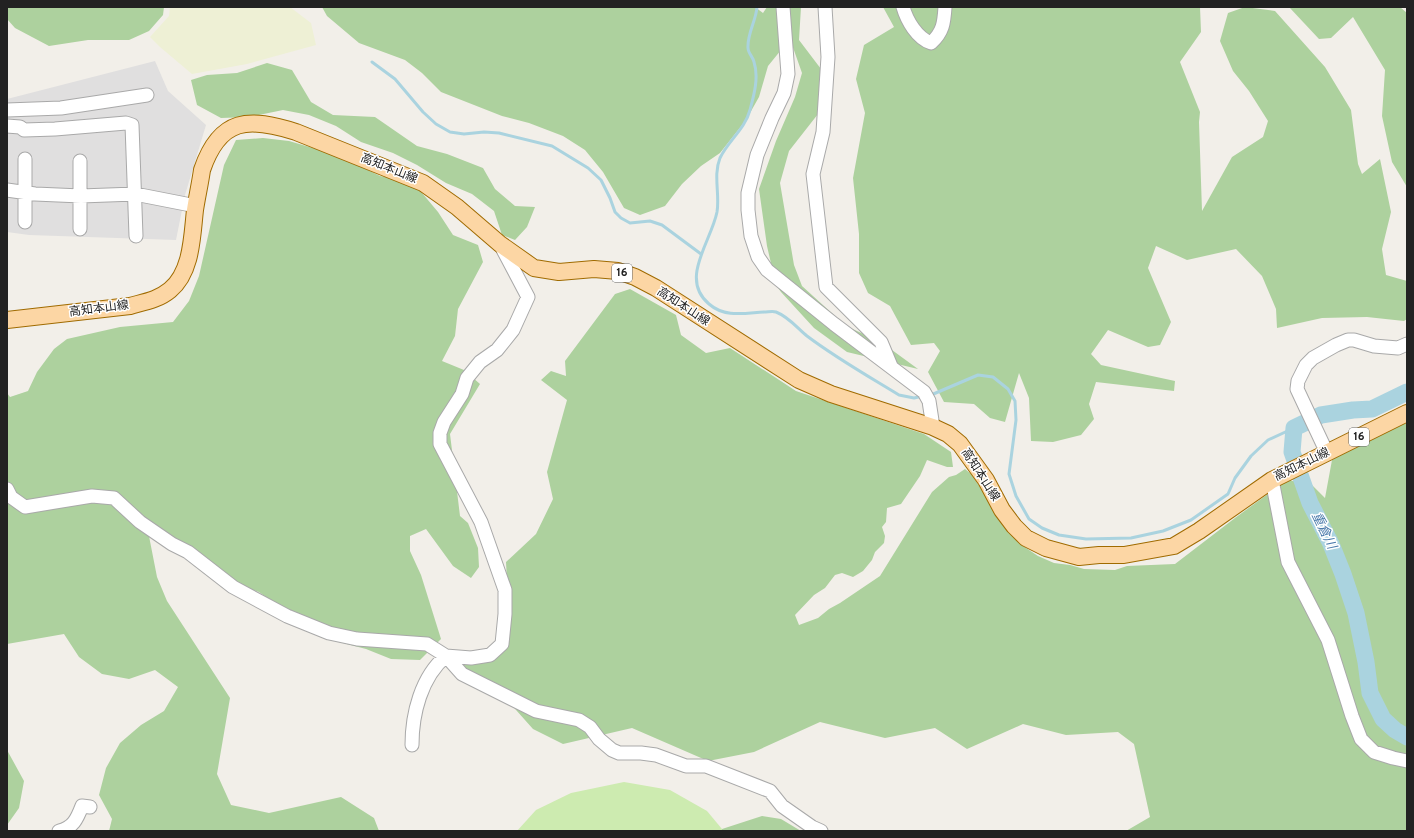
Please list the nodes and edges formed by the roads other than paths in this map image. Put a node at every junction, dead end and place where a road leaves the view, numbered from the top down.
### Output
1 (782, 7) edge
2 (825, 7) edge
3 (903, 7) edge
4 (945, 7) edge
5 (146, 94) dead end
6 (7, 110) edge
7 (7, 126) edge
8 (25, 159) dead end
9 (80, 161) dead end
10 (7, 190) edge
11 (25, 193) junction
12 (135, 194) junction
13 (81, 196) junction
14 (196, 206) junction
15 (24, 222) dead end
16 (80, 229) dead end
17 (136, 236) dead end
18 (500, 244) junction
19 (7, 320) edge
20 (1407, 344) edge
21 (892, 368) junction
22 (1407, 413) edge
23 (933, 427) junction
24 (1327, 453) junction
25 (1276, 477) junction
26 (7, 489) edge
27 (446, 656) junction
28 (412, 745) dead end
29 (1407, 761) edge
30 (90, 807) dead end
31 (59, 831) edge
32 (821, 831) edge

1 - 21 street
2 - 21 street
3 - 4 street
5 - 6 street
7 - 12 street
8 - 11 street
9 - 13 street
10 - 11 street
11 - 13 street
11 - 15 street
12 - 13 street
12 - 14 street
12 - 17 street
13 - 16 street
14 - 18 main road, 高知本山線 / 16
14 - 19 main road, 高知本山線 / 16
18 - 23 main road, 高知本山線 / 16
18 - 27 street
20 - 24 street
21 - 23 street
22 - 24 main road, 高知本山線 / 16
23 - 25 main road, 高知本山線 / 16
24 - 25 main road, 高知本山線 / 16
25 - 29 street
26 - 27 street
27 - 28 street
27 - 32 street
30 - 31 street

